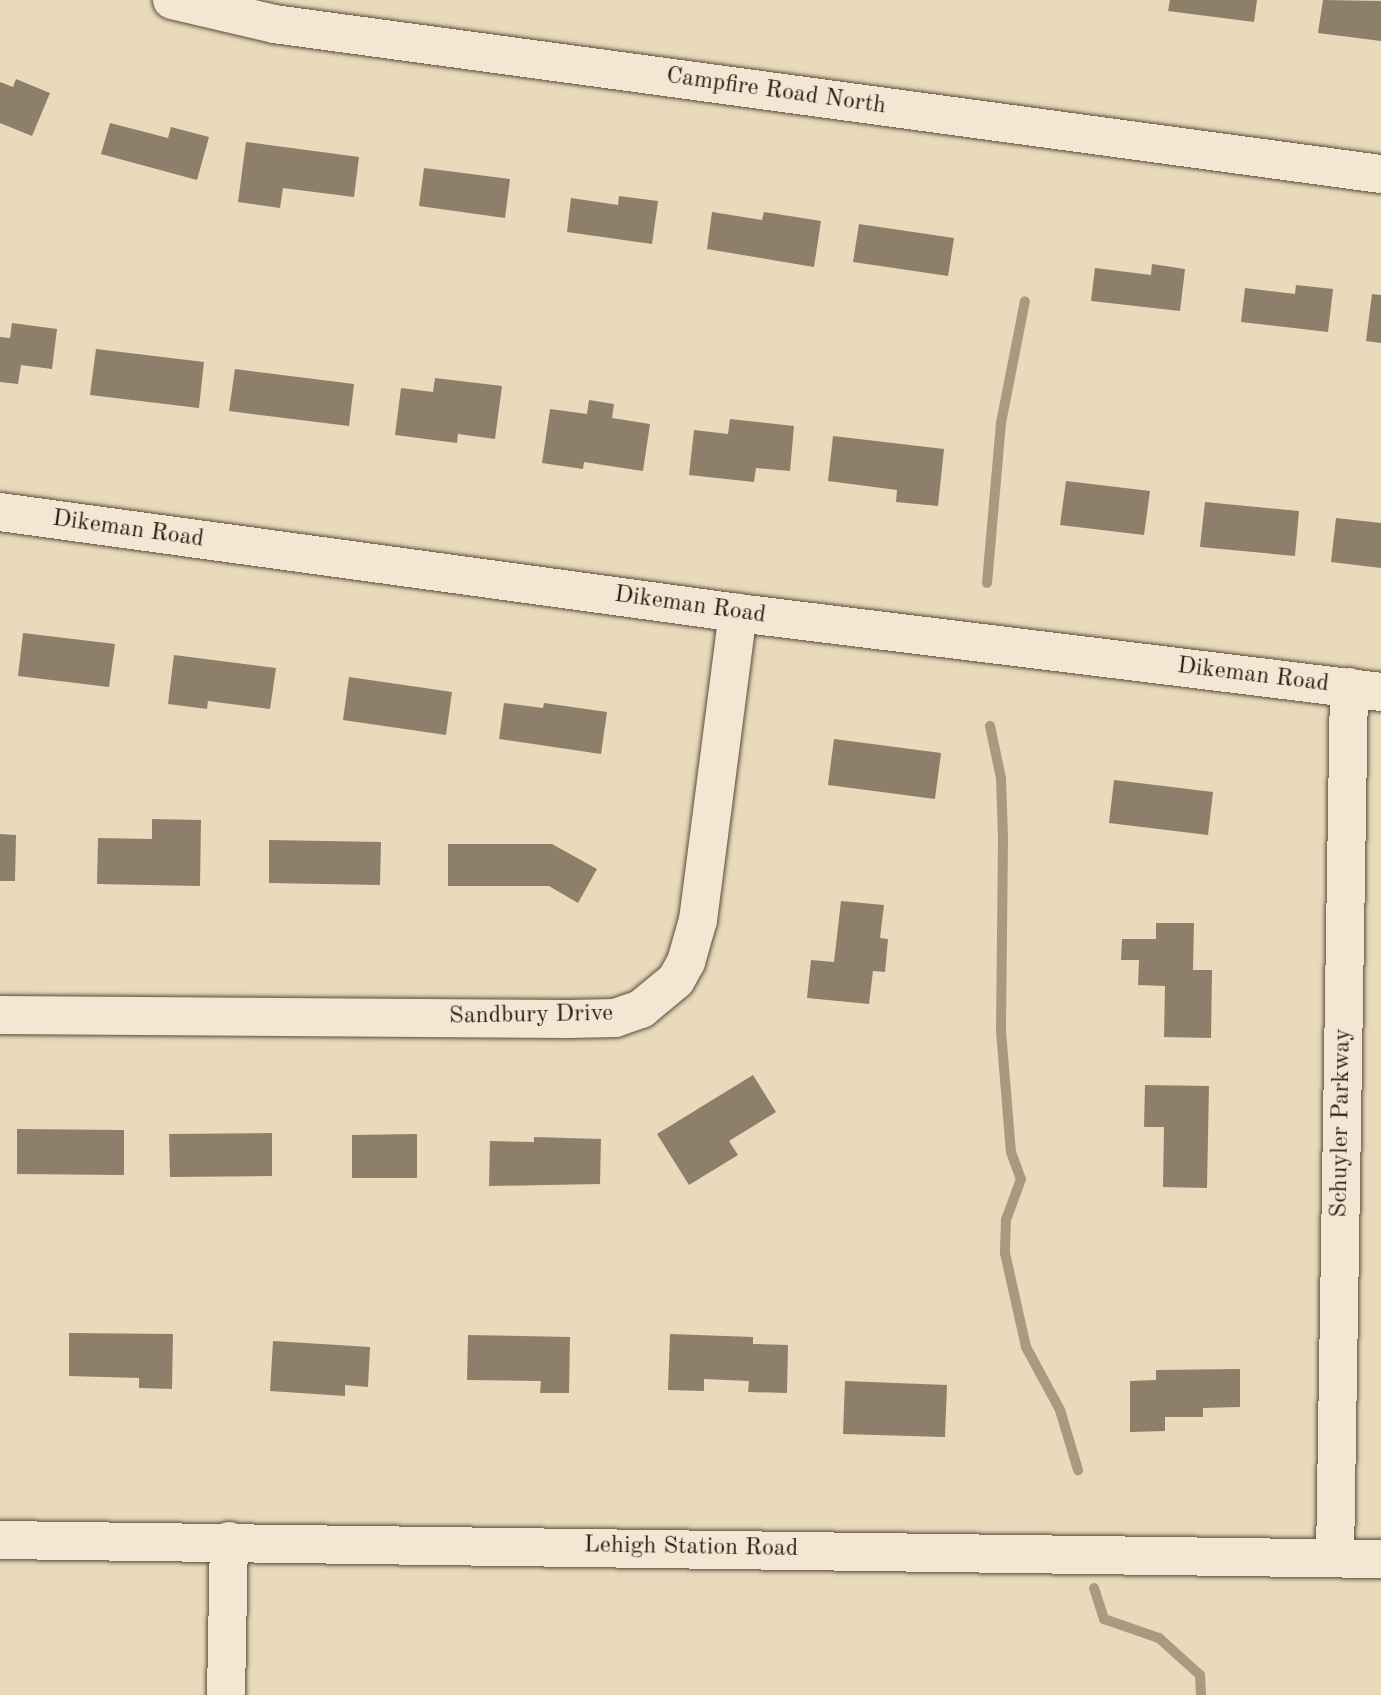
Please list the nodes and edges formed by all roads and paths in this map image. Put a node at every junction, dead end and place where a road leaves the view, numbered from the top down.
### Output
1 (172, 0) edge
2 (1381, 174) edge
3 (0, 512) edge
4 (738, 613) junction
5 (1365, 690) edge
6 (0, 1015) edge
7 (0, 1540) edge
8 (229, 1541) junction
9 (1335, 1558) junction
10 (1381, 1559) edge
11 (226, 1695) edge

1 - 2 street, Campfire Road North
3 - 4 street, Dikeman Road
4 - 5 street, Dikeman Road
4 - 6 street, Sandbury Drive
5 - 9 street, Schuyler Parkway
7 - 8 street, Lehigh Station Road
8 - 9 street, Lehigh Station Road
8 - 11 street
9 - 10 street, Lehigh Station Road

